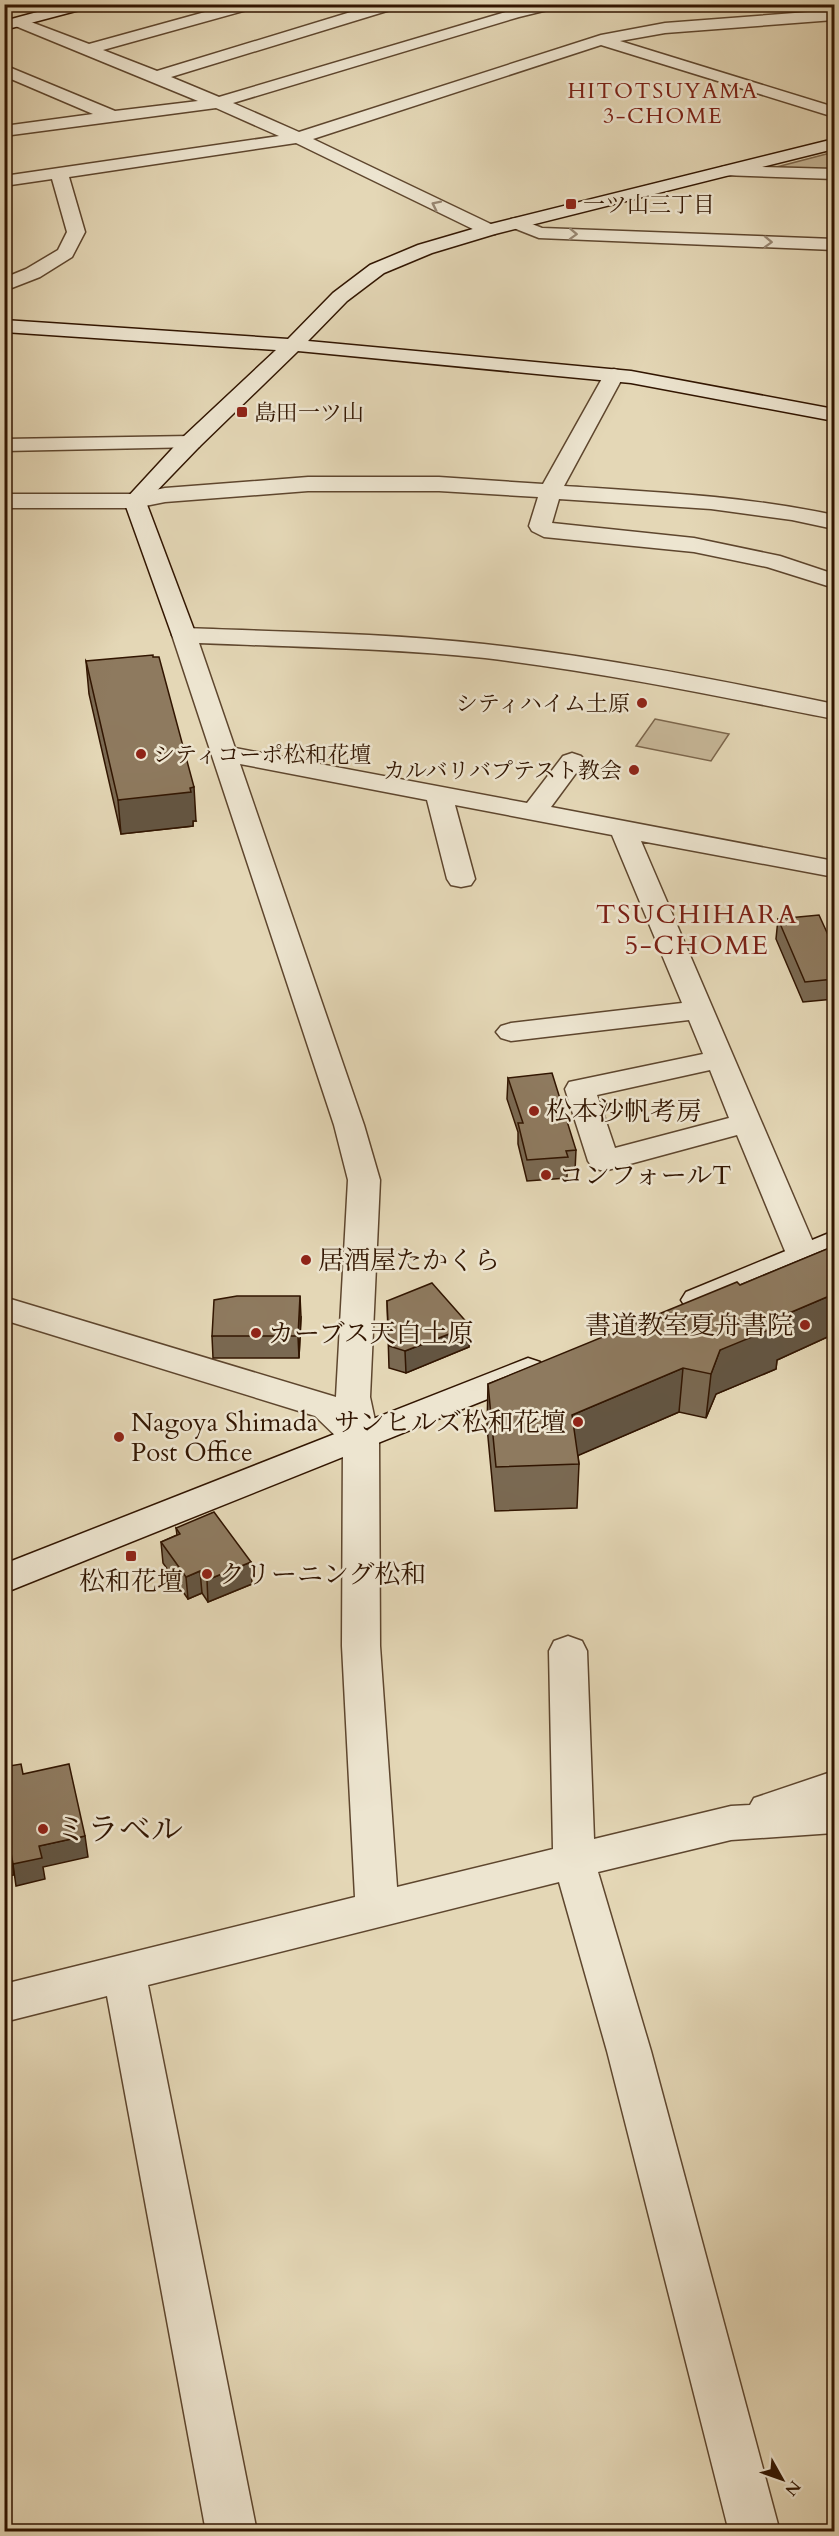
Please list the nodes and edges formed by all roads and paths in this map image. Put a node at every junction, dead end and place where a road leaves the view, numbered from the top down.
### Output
1 (86, 4) edge
2 (253, 4) edge
3 (395, 4) edge
4 (483, 4) edge
5 (555, 4) edge
6 (827, 4) edge
7 (834, 7) edge
8 (514, 14) junction
9 (834, 15) edge
10 (11, 24) edge
11 (601, 40) junction
12 (85, 50) junction
13 (4, 70) edge
14 (156, 76) junction
15 (217, 103) junction
16 (834, 112) edge
17 (111, 116) junction
18 (8, 128) edge
19 (298, 138) junction
20 (834, 144) edge
21 (728, 171) junction
22 (59, 174) junction
23 (834, 174) edge
24 (4, 181) edge
25 (517, 223) junction
26 (489, 230) junction
27 (834, 245) edge
28 (4, 285) edge
29 (4, 326) edge
30 (293, 345) junction
31 (615, 375) junction
32 (834, 415) edge
33 (191, 442) junction
34 (4, 445) edge
35 (551, 490) junction
36 (4, 501) edge
37 (135, 501) junction
38 (834, 522) edge
39 (834, 581) edge
40 (183, 635) junction
41 (834, 711) edge
42 (222, 753) junction
43 (572, 761) dead end
44 (439, 794) junction
45 (536, 812) junction
46 (622, 829) junction
47 (834, 869) edge
48 (461, 879) dead end
49 (699, 1010) junction
50 (511, 1032) dead end
51 (720, 1059) junction
52 (746, 1122) junction
53 (834, 1242) edge
54 (803, 1256) junction
55 (4, 1308) edge
56 (664, 1315) edge
57 (556, 1359) edge
58 (361, 1439) junction
59 (4, 1579) edge
60 (568, 1651) dead end
61 (834, 1787) edge
62 (834, 1817) edge
63 (731, 1823) junction
64 (574, 1861) junction
65 (377, 1909) junction
66 (124, 1973) junction
67 (4, 2003) edge
68 (231, 2532) edge
69 (755, 2532) edge

1 - 10 street
2 - 12 street
3 - 14 street
4 - 8 street
5 - 8 street
6 - 7 street
8 - 15 street
9 - 11 street
10 - 12 street
11 - 16 street
11 - 19 street
12 - 14 street
13 - 17 street
14 - 15 street
15 - 17 street
15 - 19 street
17 - 18 street
19 - 22 street
26 -> 19 street
20 - 21 street
21 - 23 street
21 - 25 street
22 - 24 street
22 - 28 street
25 - 26 street
25 -> 27 street
26 - 30 street
29 - 30 street
30 - 31 street
30 - 33 street
31 - 32 street
31 - 35 street
33 - 34 street
33 - 37 street
35 - 37 street
35 - 38 street
35 - 39 street
36 - 37 street
37 - 40 street
40 - 41 street
40 - 42 street
42 - 44 street
42 - 58 street
43 - 45 street
44 - 45 street
44 - 48 street
45 - 46 street
46 - 47 street
46 - 49 street
49 - 50 street
49 - 51 street
51 - 52 street
51 - 52 street
52 - 54 street
53 - 54 street
54 - 56 street
55 - 58 street
57 - 58 street
58 - 59 street
58 - 65 street
60 - 64 street
61 - 63 street
62 - 63 street
63 - 64 street
64 - 65 street
64 - 69 street
65 - 66 street
66 - 67 street
66 - 68 street

